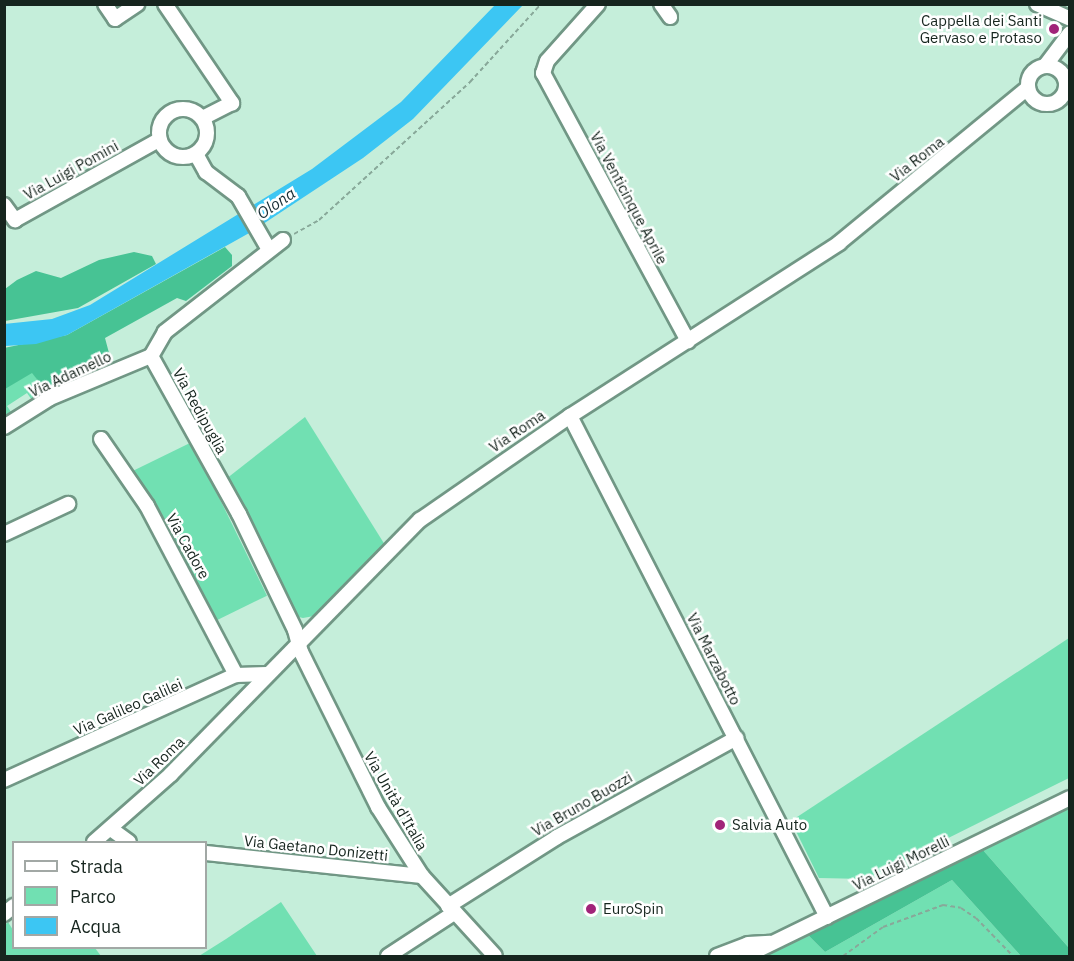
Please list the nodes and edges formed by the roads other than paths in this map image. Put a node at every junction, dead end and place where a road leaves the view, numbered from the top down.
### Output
1 (105, 4) edge
2 (137, 4) edge
3 (165, 4) edge
4 (598, 4) edge
5 (661, 4) edge
6 (1037, 4) edge
7 (670, 17) dead end
8 (1070, 18) edge
9 (1070, 33) edge
10 (1063, 46) junction
11 (1045, 66) junction
12 (1060, 71) junction
13 (1031, 94) junction
14 (203, 118) junction
15 (159, 140) junction
16 (196, 154) junction
17 (4, 205) edge
18 (283, 240) road end
19 (268, 248) junction
20 (688, 341) junction
21 (151, 356) junction
22 (570, 416) junction
23 (4, 427) edge
24 (100, 439) dead end
25 (68, 504) dead end
26 (4, 534) edge
27 (298, 642) junction
28 (236, 675) junction
29 (267, 675) junction
30 (736, 738) junction
31 (4, 780) edge
32 (1070, 798) edge
33 (111, 829) junction
34 (96, 841) edge
35 (126, 841) edge
36 (207, 853) edge
37 (422, 876) junction
38 (451, 910) junction
39 (827, 917) junction
40 (775, 943) junction
41 (388, 957) edge
42 (495, 957) edge
43 (717, 957) edge
44 (746, 957) edge

1 - 2 street
3 - 14 street
4 - 20 street, Via Venticinque Aprile
5 - 7 street
6 - 8 street
9 - 10 street, Via Roma
10 - 11 street, Via Roma
10 - 12 street, Via Roma
11 - 12 street
11 - 13 street, Via Roma
12 - 13 street, Via Roma
13 - 20 street, Via Roma
14 - 15 street
14 - 16 street
15 - 16 street
15 - 17 street, Via Luigi Pomini
16 - 19 street
18 - 19 street
19 - 21 street
20 - 22 street, Via Roma
21 - 23 street, Via Adamello
21 - 27 street, Via Redipuglia
22 - 27 street, Via Roma
22 - 30 street, Via Marzabotto
24 - 28 street, Via Cadore
25 - 26 street
27 - 29 street, Via Roma
27 - 37 street, Via Unità d'Italia
28 - 29 street, Via Galileo Galilei
28 - 31 street, Via Galileo Galilei
29 - 33 street, Via Roma
30 - 38 street, Via Bruno Buozzi
30 - 39 street, Via Marzabotto
32 - 39 street, Via Luigi Morelli
33 - 34 street, Via Roma
33 - 35 street
36 - 37 street, Via Gaetano Donizetti
37 - 38 street, Via Unità d'Italia
38 - 41 street, Via Bruno Buozzi
38 - 42 street, Via Unità d'Italia
39 - 40 street, Via Luigi Morelli
40 - 43 street
40 - 44 street, Via Luigi Morelli

